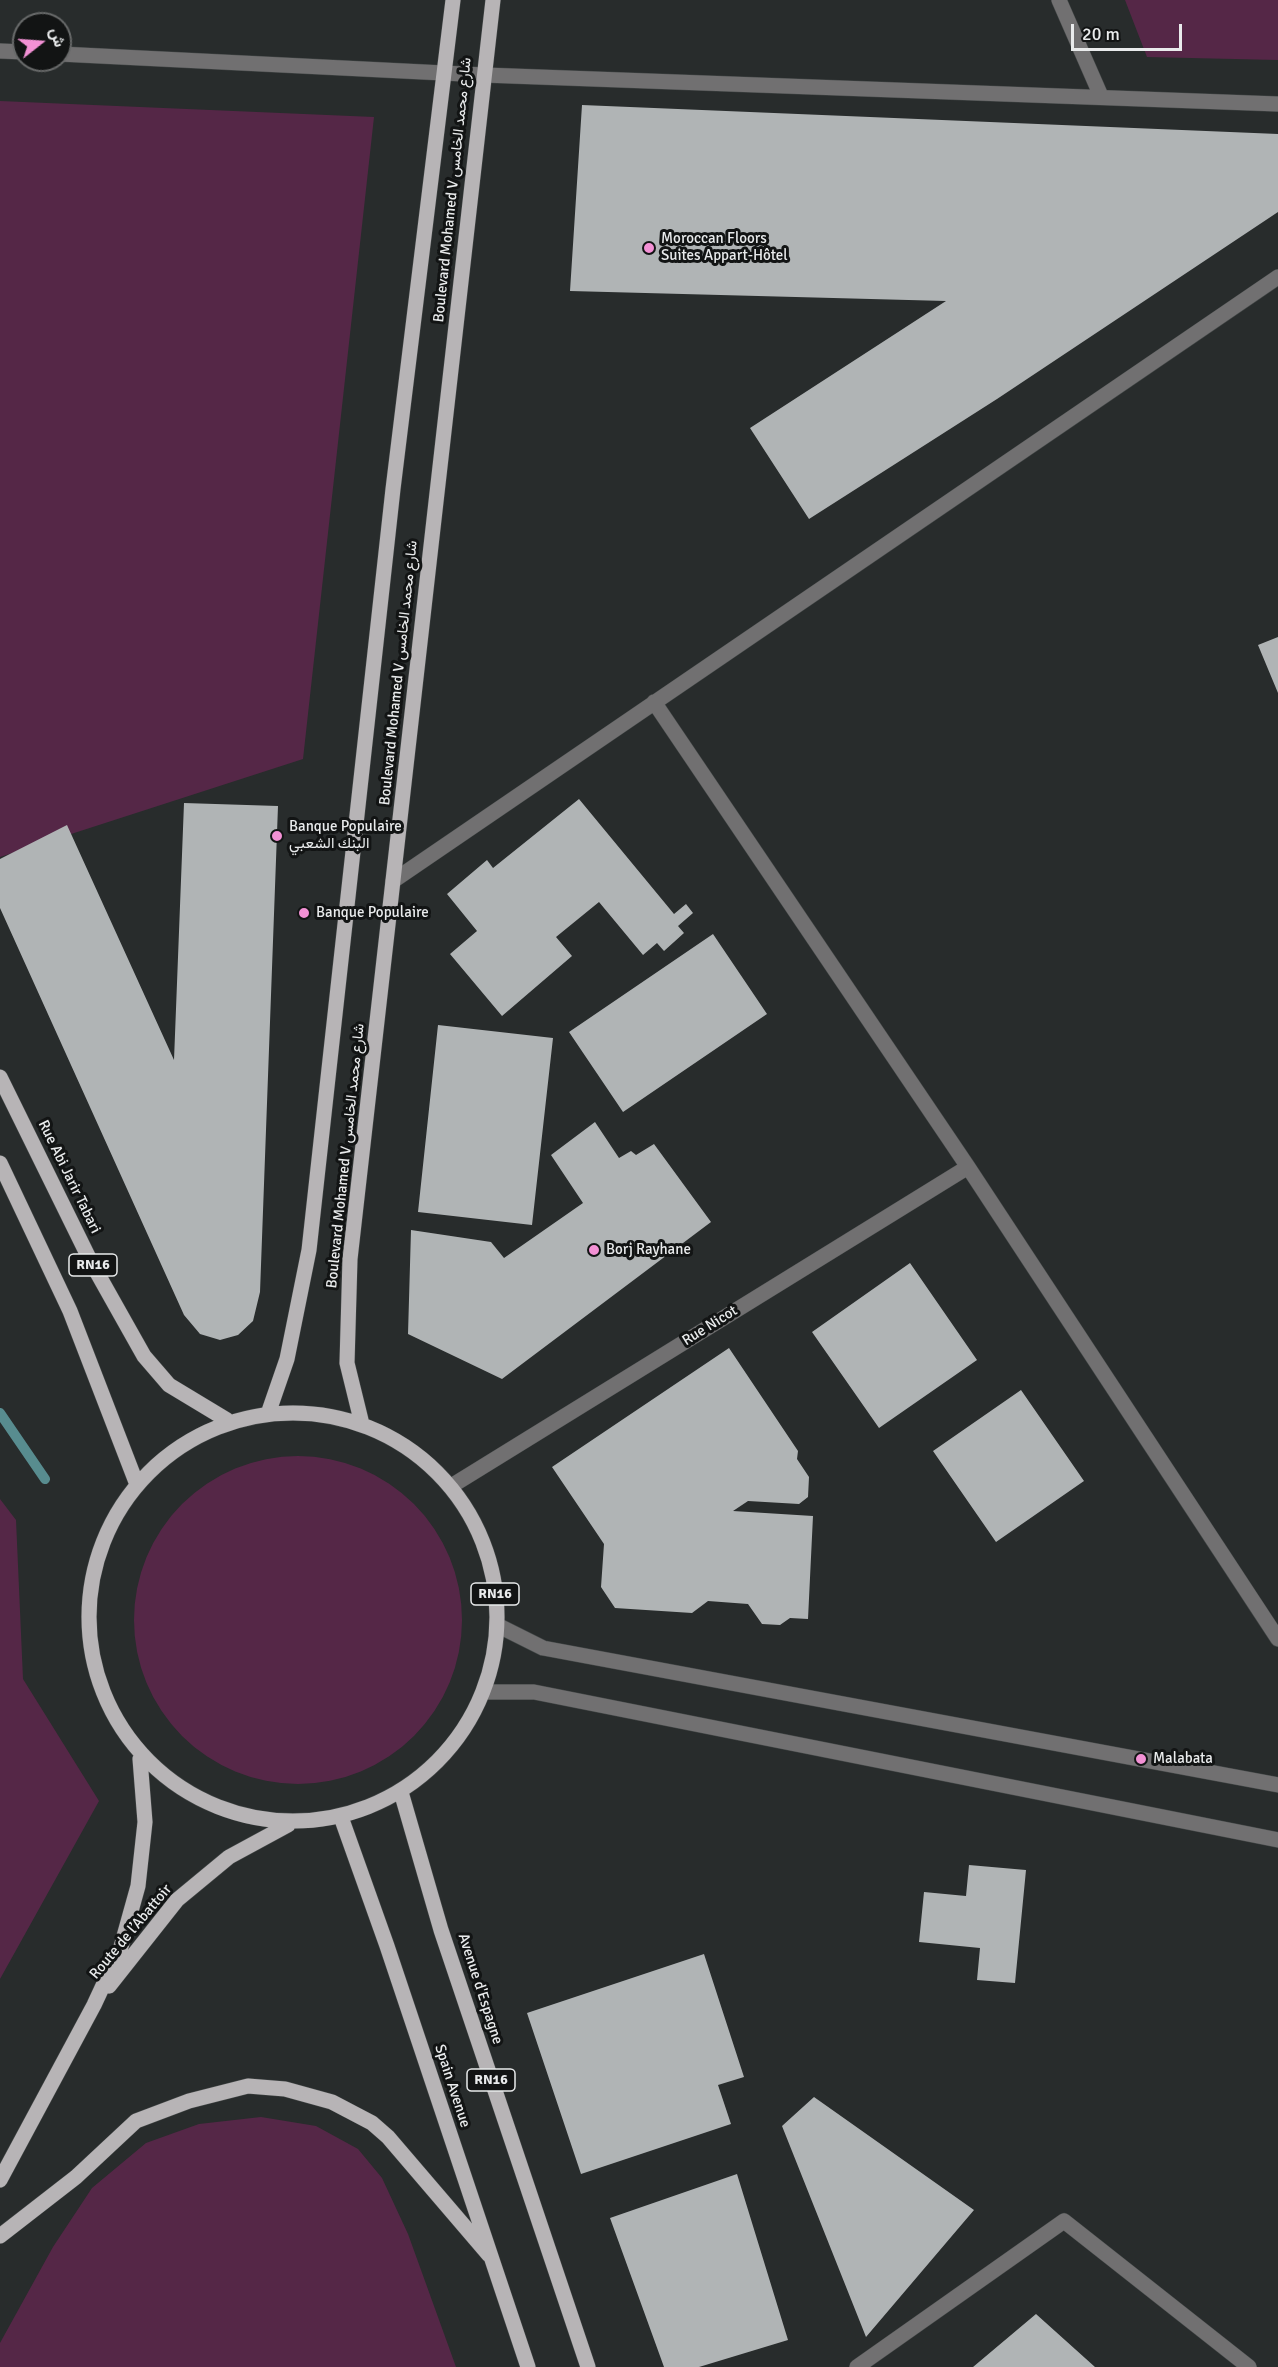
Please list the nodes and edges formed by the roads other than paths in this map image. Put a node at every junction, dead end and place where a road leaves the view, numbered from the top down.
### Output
1 (453, 0) edge
2 (493, 0) edge
3 (1059, 0) edge
4 (72, 55) edge
5 (444, 72) junction
6 (484, 75) junction
7 (1101, 96) junction
8 (1278, 104) edge
9 (1278, 277) edge
10 (654, 702) junction
11 (393, 881) junction
12 (0, 1077) edge
13 (0, 1163) edge
14 (968, 1167) junction
15 (269, 1411) junction
16 (227, 1420) junction
17 (361, 1420) junction
18 (136, 1482) junction
19 (453, 1485) junction
20 (499, 1626) junction
21 (1278, 1639) edge
22 (483, 1692) junction
23 (140, 1759) junction
24 (1278, 1785) edge
25 (401, 1792) junction
26 (341, 1817) junction
27 (288, 1825) junction
28 (1278, 1840) edge
29 (94, 2005) junction
30 (0, 2180) edge
31 (0, 2236) edge
32 (489, 2255) junction
33 (528, 2367) edge
34 (588, 2367) edge
35 (857, 2367) edge
36 (1249, 2367) edge

1 - 5 main road, Boulevard Mohamed V شارع محمد الخامس
2 - 6 main road, Boulevard Mohamed V شارع محمد الخامس
3 - 7 street
4 - 5 street
5 - 6 street
5 - 15 main road, Boulevard Mohamed V شارع محمد الخامس
6 - 7 street
6 - 11 main road, Boulevard Mohamed V شارع محمد الخامس
7 - 8 street
9 - 10 street
10 - 11 street
10 - 14 street
11 - 17 main road, Boulevard Mohamed V شارع محمد الخامس
12 - 16 main road, Rue Abi Jarir Tabari / RN16
13 - 18 main road, RN16
14 - 19 street, Rue Nicot
14 - 21 street
15 - 16 main road, RN16
15 - 17 main road, RN16
16 - 18 main road, RN16
17 - 19 main road, RN16
18 - 23 main road, RN16
19 - 20 main road, RN16
20 - 22 main road, RN16
20 - 24 street
22 - 25 main road, RN16
22 - 28 street
23 - 27 main road, RN16
23 - 29 main road, Route de l’Abattoir
25 - 26 main road, RN16
25 - 34 main road, Avenue d'Espagne / RN16
26 - 27 main road, RN16
26 - 32 main road, Spain Avenue
27 - 29 main road, Route de l’Abattoir
29 - 30 main road, Route de l’Abattoir
31 - 32 main road
32 - 33 main road, Spain Avenue
35 - 36 street

